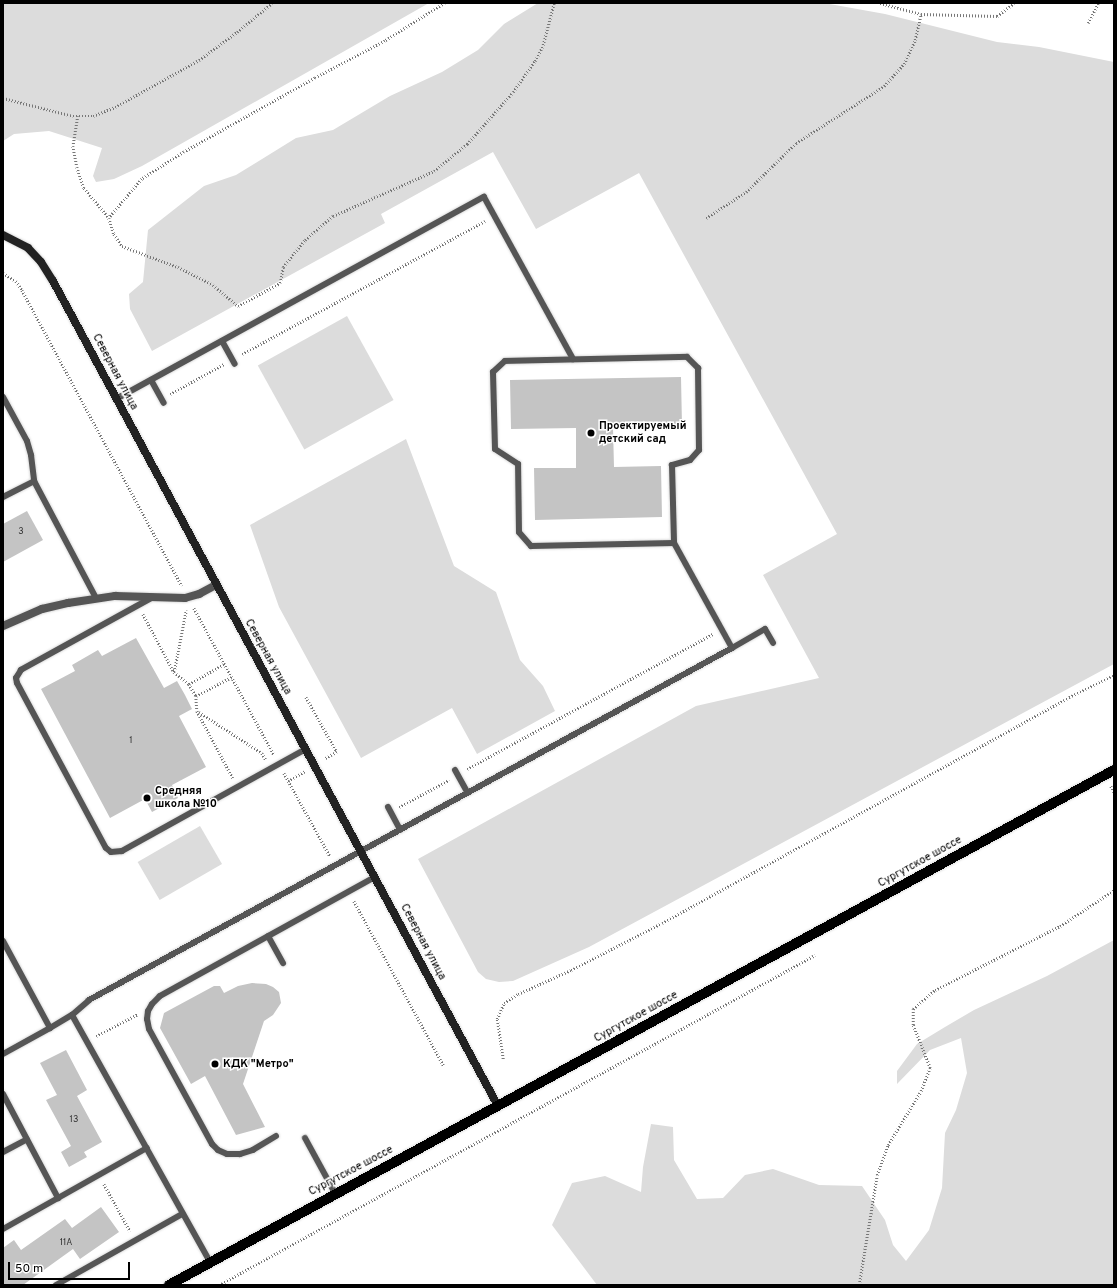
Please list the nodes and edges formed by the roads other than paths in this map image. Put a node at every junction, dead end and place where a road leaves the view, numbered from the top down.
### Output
1 (3, 235) edge
2 (222, 341) junction
3 (573, 360) junction
4 (234, 362) road end
5 (152, 380) junction
6 (3, 397) edge
7 (116, 399) junction
8 (163, 401) road end
9 (34, 481) junction
10 (3, 497) edge
11 (674, 543) junction
12 (216, 585) junction
13 (154, 597) junction
14 (96, 598) junction
15 (3, 626) edge
16 (773, 643) dead end
17 (732, 648) junction
18 (306, 749) junction
19 (1114, 770) edge
20 (456, 772) road end
21 (468, 793) junction
22 (389, 809) road end
23 (400, 830) junction
24 (362, 852) junction
25 (376, 877) junction
26 (268, 936) junction
27 (3, 941) edge
28 (283, 963) dead end
29 (72, 1015) junction
30 (50, 1028) junction
31 (3, 1054) edge
32 (3, 1094) edge
33 (498, 1106) junction
34 (276, 1136) dead end
35 (305, 1138) dead end
36 (27, 1139) junction
37 (147, 1148) junction
38 (3, 1152) edge
39 (335, 1193) junction
40 (58, 1198) junction
41 (182, 1214) junction
42 (3, 1228) edge
43 (210, 1262) junction
44 (56, 1285) edge
45 (169, 1285) edge

1 - 7 street, Северная улица
2 - 3 lane
2 - 4 lane
2 - 5 lane
3 - 11 lane
3 - 11 lane
5 - 7 lane
5 - 8 lane
6 - 9 lane
7 - 12 street, Северная улица
9 - 10 lane
9 - 14 lane
11 - 17 lane
12 - 13 street
12 - 18 street, Северная улица
13 - 14 street
13 - 18 lane
14 - 15 street
16 - 17 lane
17 - 21 lane
18 - 24 street, Северная улица
19 - 33 main road, Сургутское шоссе
20 - 21 lane
21 - 23 lane
22 - 23 lane
23 - 24 lane
24 - 25 street, Северная улица
24 - 29 lane
25 - 26 lane
25 - 33 street, Северная улица
26 - 28 lane
26 - 34 lane
27 - 30 lane
29 - 30 lane
29 - 37 lane
30 - 31 lane
32 - 36 lane
33 - 39 main road, Сургутское шоссе
35 - 39 lane
36 - 38 lane
36 - 40 lane
37 - 40 lane
37 - 41 lane
39 - 43 main road, Сургутское шоссе
40 - 42 lane
41 - 43 lane
41 - 44 lane
43 - 45 main road, Сургутское шоссе

